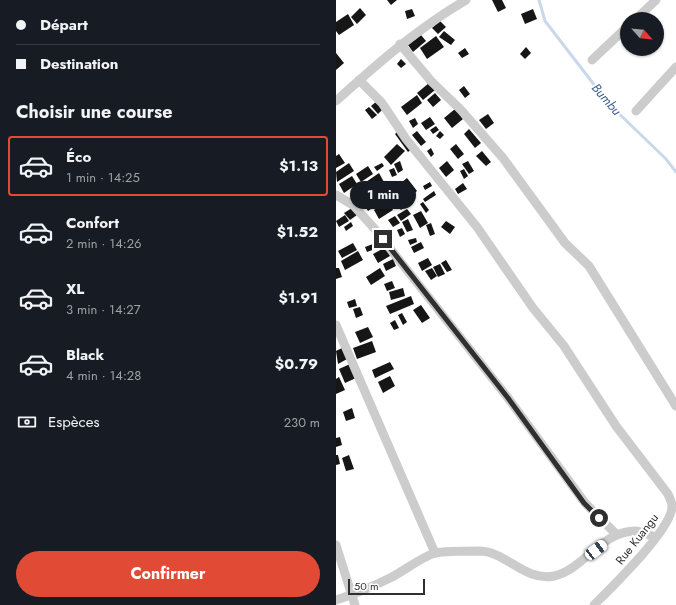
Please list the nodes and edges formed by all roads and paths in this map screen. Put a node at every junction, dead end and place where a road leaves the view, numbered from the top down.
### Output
1 (466, 0) edge
2 (656, 0) edge
3 (643, 12) edge
4 (620, 34) edge
5 (400, 44) junction
6 (592, 60) dead end
7 (676, 67) edge
8 (359, 80) junction
9 (336, 101) edge
10 (636, 111) dead end
11 (336, 195) edge
12 (336, 326) edge
13 (676, 406) edge
14 (616, 534) junction
15 (655, 537) junction
16 (336, 545) edge
17 (435, 553) junction
18 (351, 595) junction
19 (336, 600) edge
20 (355, 605) edge
21 (594, 605) edge

1 - 5 street
2 - 3 street
4 - 6 street
5 - 8 street
5 - 13 street
7 - 10 street
8 - 9 street
8 - 15 street, Rue Kuangu
11 - 14 street
12 - 17 street
14 - 15 street
14 - 17 street
15 - 21 street, Rue Kuangu
16 - 18 street
17 - 18 street
18 - 19 street
18 - 20 street

